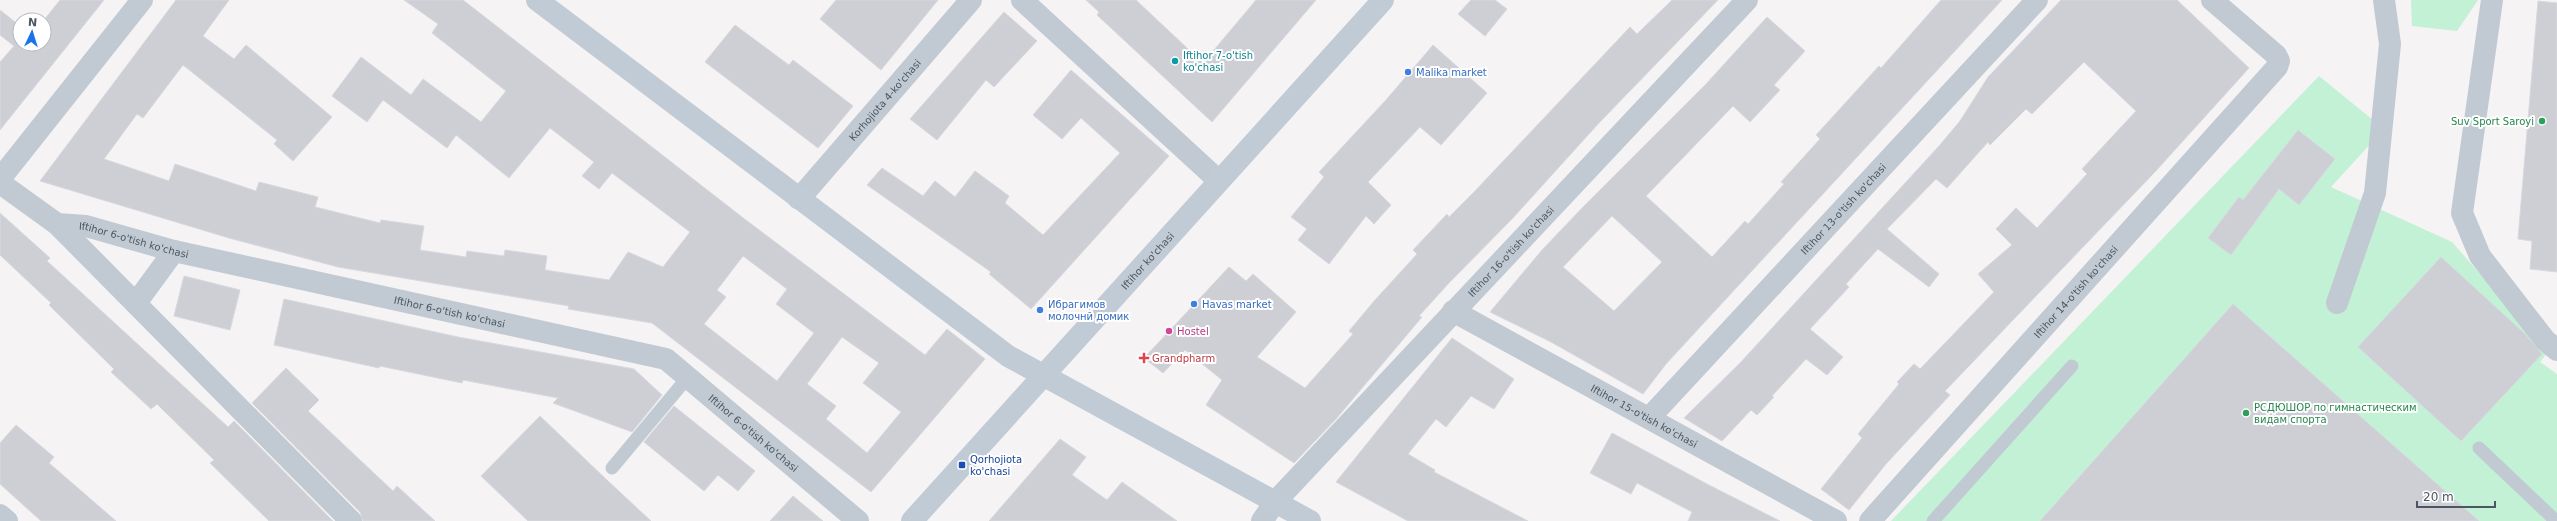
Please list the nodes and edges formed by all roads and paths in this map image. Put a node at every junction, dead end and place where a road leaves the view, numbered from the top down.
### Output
1 (142, 0) edge
2 (537, 0) edge
3 (971, 0) edge
4 (1022, 0) edge
5 (1384, 0) edge
6 (1747, 0) edge
7 (2037, 0) edge
8 (2212, 0) edge
9 (2384, 0) edge
10 (2492, 0) edge
11 (0, 179) edge
12 (1219, 181) junction
13 (0, 183) edge
14 (799, 199) junction
15 (57, 224) junction
16 (174, 252) junction
17 (136, 303) junction
18 (2337, 304) dead end
19 (1453, 311) junction
20 (2557, 350) edge
21 (2072, 366) dead end
22 (1043, 375) junction
23 (688, 377) junction
24 (1650, 417) junction
25 (2479, 448) dead end
26 (612, 468) dead end
27 (1275, 502) junction
28 (0, 515) edge
29 (7, 521) edge
30 (351, 521) edge
31 (858, 521) edge
32 (912, 521) edge
33 (1262, 521) edge
34 (1310, 521) edge
35 (1836, 521) edge
36 (1870, 521) edge
37 (1933, 521) edge
38 (2556, 521) edge

1 - 11 street
2 - 14 street
3 - 14 street, Korhojiota 4-ko'chasi
4 - 12 street
5 - 12 street, Iftihor ko'chasi
6 - 19 street, Iftihor 16-o'tish ko'chasi
7 - 24 street, Iftihor 13-o'tish ko'chasi
8 - 36 street, Iftihor 14-o'tish ko'chasi
9 - 18 street
10 - 20 street
12 - 22 street, Iftihor ko'chasi
13 - 15 street
14 - 22 street
15 - 16 street, Iftihor 6-o'tish ko'chasi
15 - 17 street
16 - 17 street
16 - 23 street, Iftihor 6-o'tish ko'chasi
17 - 30 street
19 - 24 street, Iftihor 15-o'tish ko'chasi
19 - 27 street, Iftihor 16-o'tish ko'chasi
21 - 37 lane
22 - 27 street
22 - 32 street, Iftihor ko'chasi
23 - 26 lane
23 - 31 street, Iftihor 6-o'tish ko'chasi
24 - 35 street, Iftihor 15-o'tish ko'chasi
25 - 38 lane
27 - 33 street, Iftihor 16-o'tish ko'chasi
27 - 34 street
28 - 29 street

